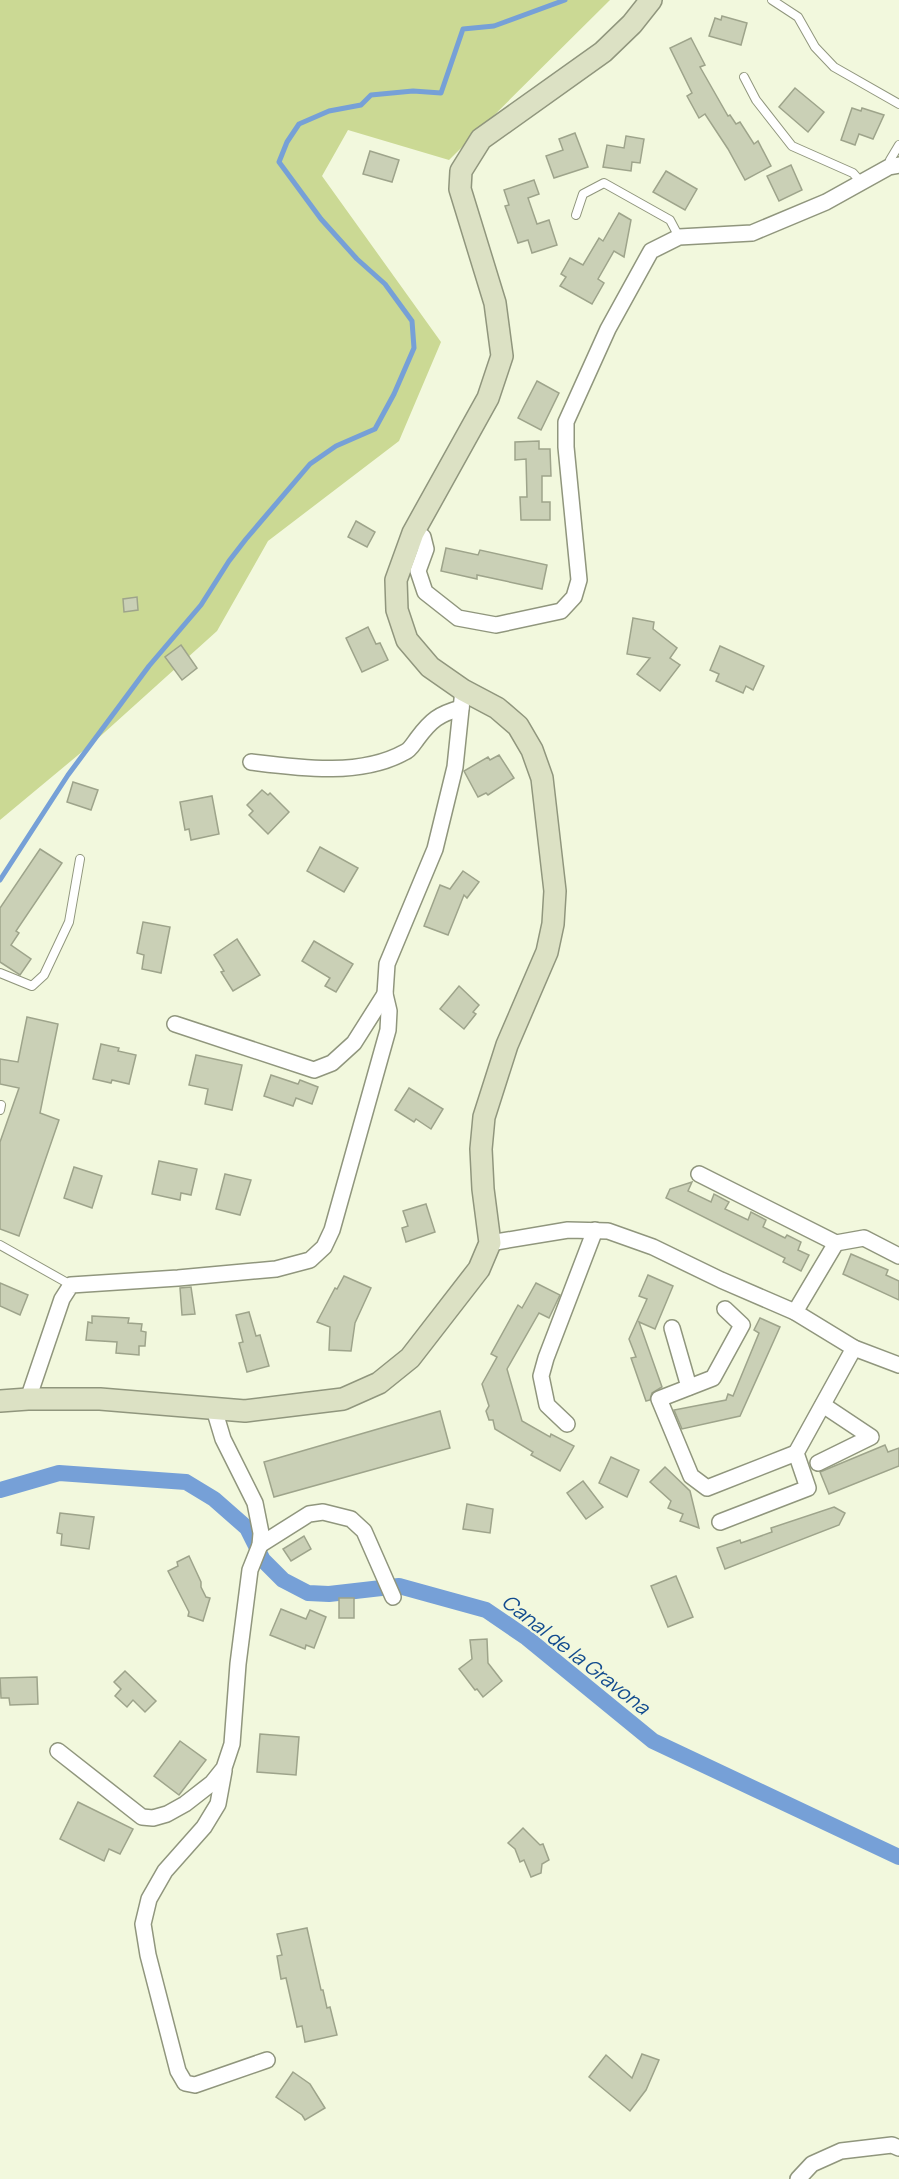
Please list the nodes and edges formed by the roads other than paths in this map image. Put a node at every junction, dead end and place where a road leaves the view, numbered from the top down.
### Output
1 (651, 0) edge
2 (772, 0) edge
3 (744, 78) dead end
4 (899, 104) edge
5 (899, 145) edge
6 (894, 166) edge
7 (861, 183) junction
8 (576, 214) dead end
9 (679, 237) junction
10 (413, 533) junction
11 (462, 699) junction
12 (251, 762) dead end
13 (80, 859) dead end
14 (0, 973) edge
15 (384, 994) junction
16 (175, 1024) dead end
17 (699, 1174) dead end
18 (595, 1230) junction
19 (490, 1243) junction
20 (836, 1243) junction
21 (0, 1245) edge
22 (899, 1256) edge
23 (71, 1285) junction
24 (725, 1309) dead end
25 (795, 1312) junction
26 (672, 1328) dead end
27 (854, 1348) junction
28 (899, 1365) edge
29 (689, 1388) junction
30 (28, 1399) junction
31 (0, 1401) edge
32 (823, 1405) junction
33 (214, 1409) junction
34 (567, 1424) dead end
35 (796, 1453) junction
36 (818, 1463) dead end
37 (720, 1522) dead end
38 (260, 1545) junction
39 (393, 1597) dead end
40 (58, 1750) dead end
41 (224, 1768) junction
42 (267, 2060) dead end
43 (899, 2148) edge
44 (798, 2179) edge

1 - 10 street
2 - 4 lane
3 - 7 lane
5 - 6 lane
6 - 7 street
7 - 9 street
8 - 9 lane
9 - 10 street
10 - 11 street
11 - 12 street
11 - 15 street
11 - 19 street
13 - 14 lane
15 - 16 street
15 - 23 street
17 - 20 street
18 - 19 street
18 - 25 street
18 - 34 street
19 - 33 street
20 - 22 street
20 - 25 street
21 - 23 lane
23 - 30 street
24 - 29 street
25 - 27 street
26 - 29 street
27 - 28 street
27 - 32 street
29 - 35 street
30 - 31 street
30 - 33 street
32 - 35 street
32 - 36 street
33 - 38 street
35 - 37 street
38 - 39 street
38 - 41 street
40 - 41 street
41 - 42 street
43 - 44 street

